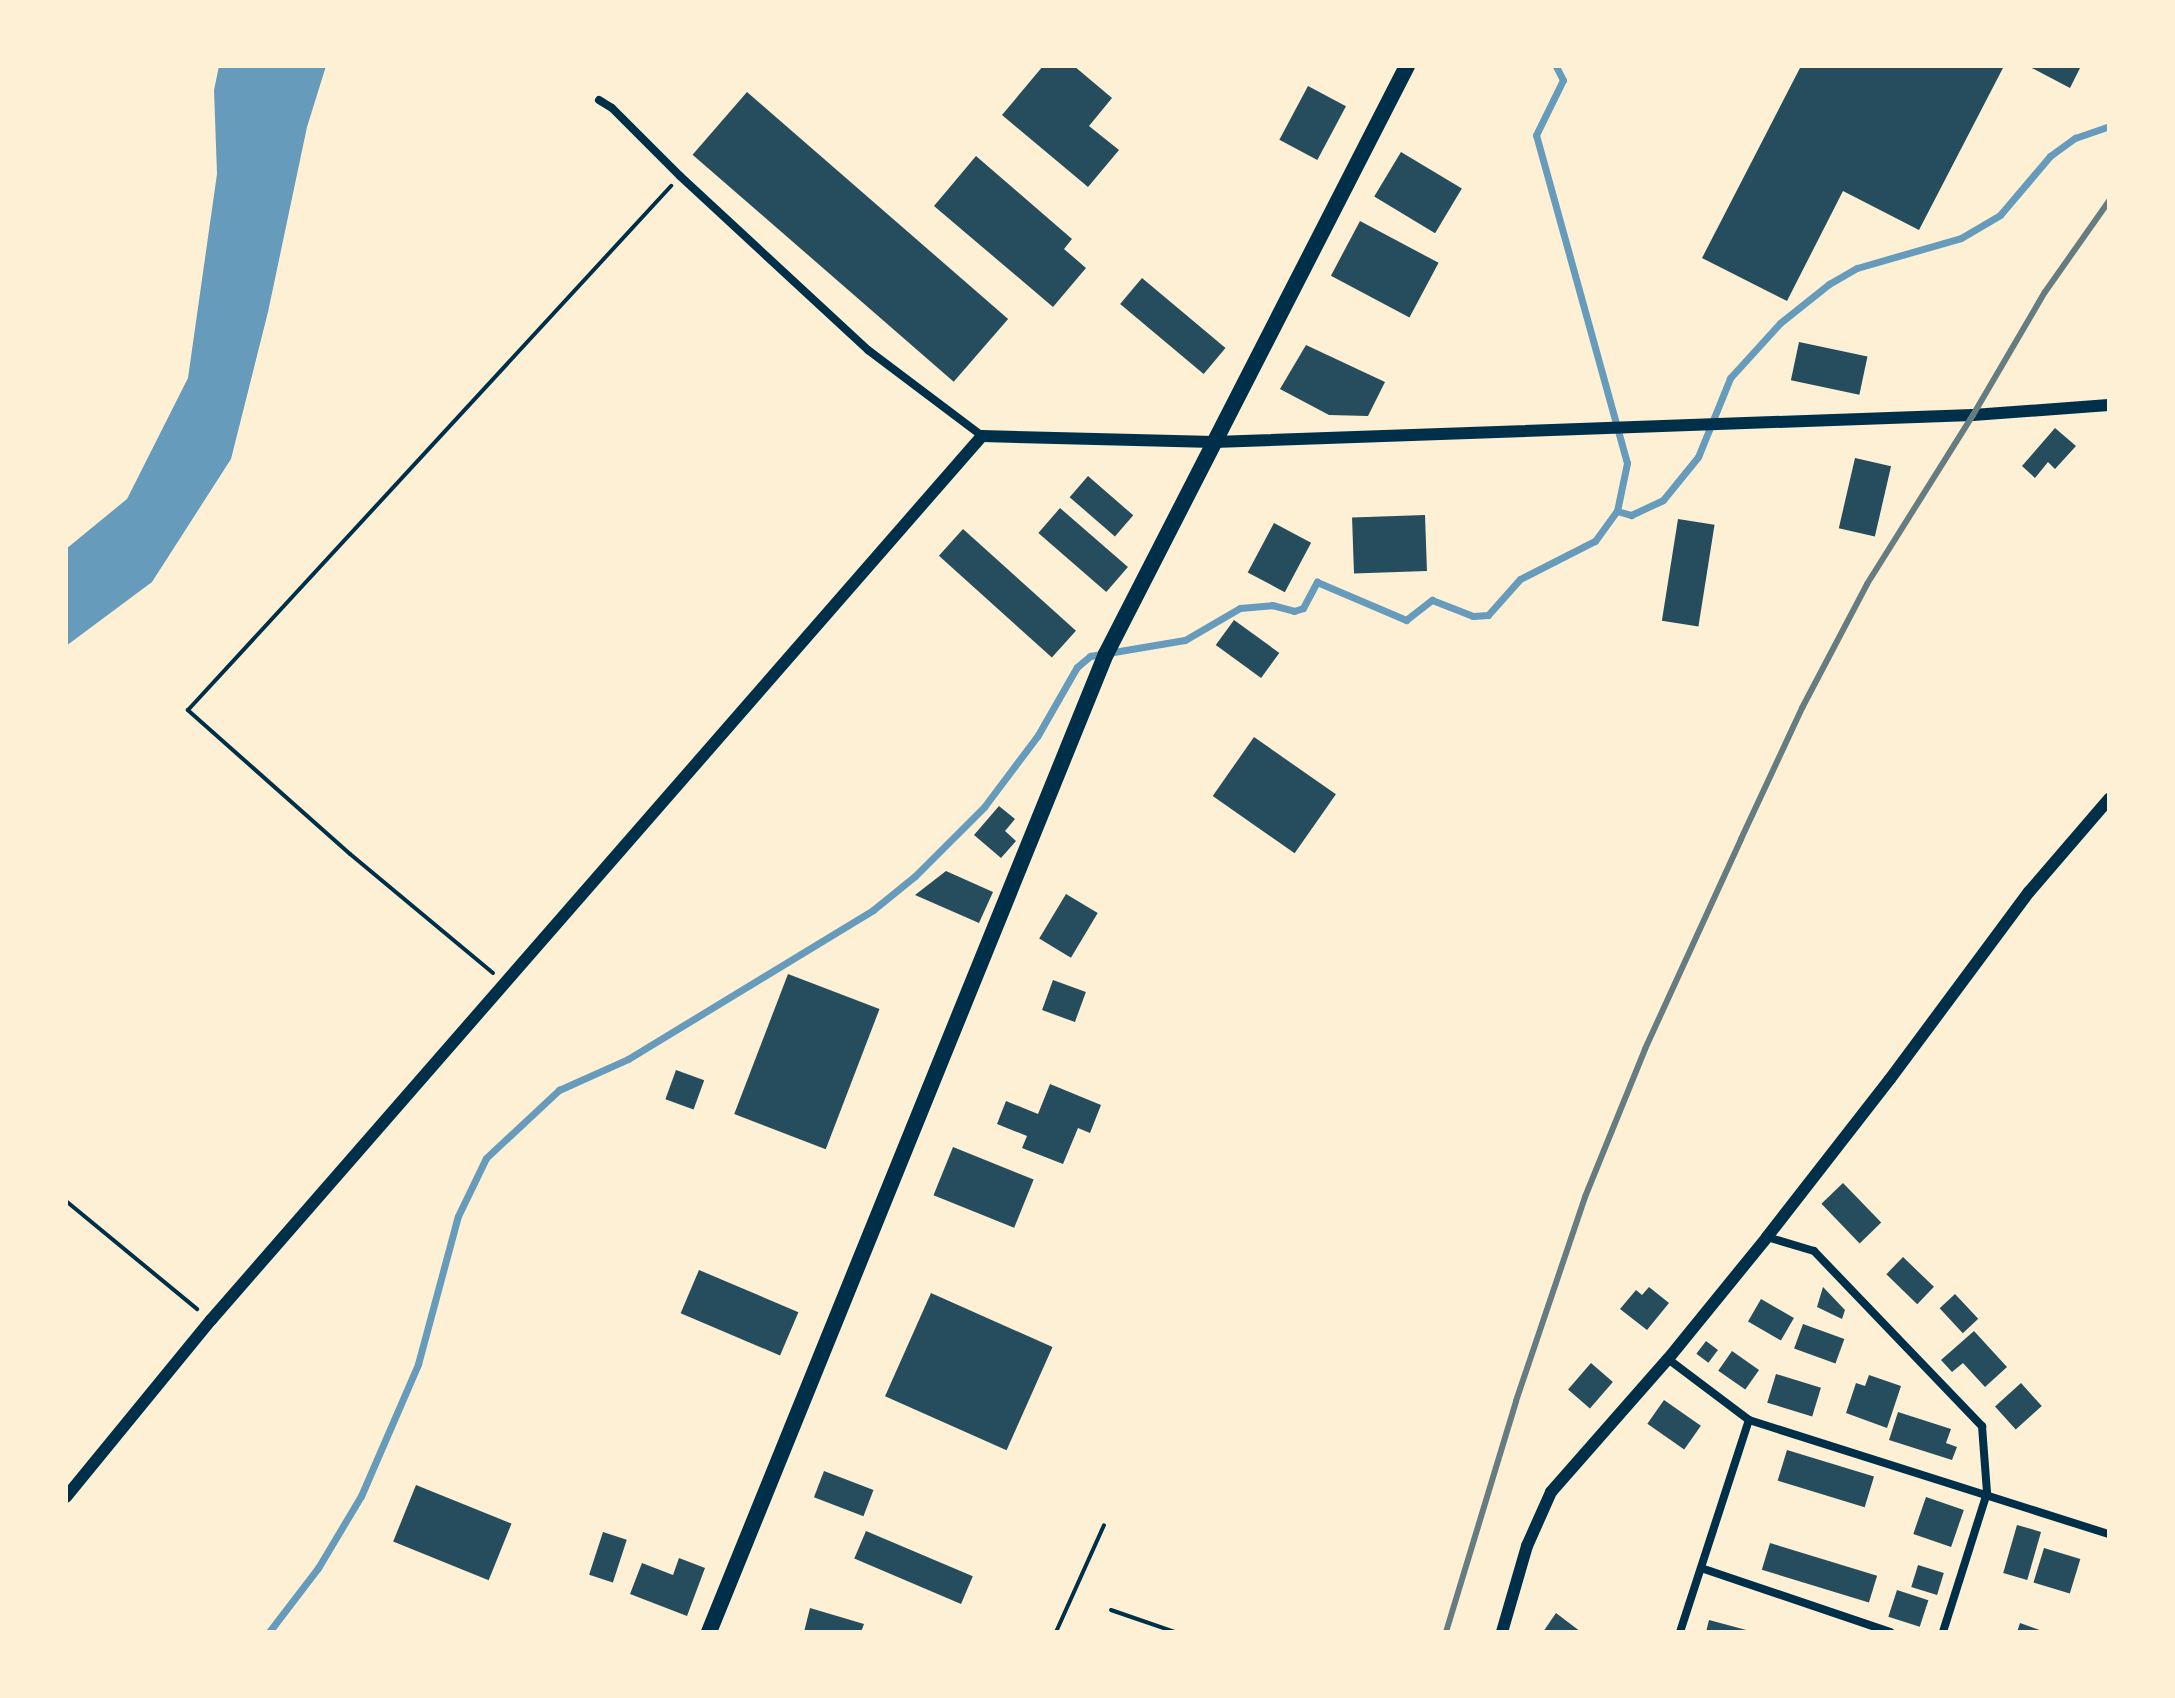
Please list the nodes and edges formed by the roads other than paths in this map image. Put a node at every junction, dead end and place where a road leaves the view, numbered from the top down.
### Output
1 (1407, 66) edge
2 (599, 100) dead end
3 (2109, 405) edge
4 (982, 436) junction
5 (1214, 442) junction
6 (2109, 799) edge
7 (1767, 1237) junction
8 (1668, 1359) junction
9 (1749, 1420) junction
10 (1987, 1493) junction
11 (66, 1497) edge
12 (2109, 1534) edge
13 (1701, 1568) junction
14 (709, 1632) edge
15 (1502, 1632) edge
16 (1680, 1632) edge
17 (1890, 1632) edge
18 (1943, 1632) edge

1 - 5 highway
2 - 4 street
3 - 5 street
4 - 5 street
4 - 11 street
5 - 14 highway
6 - 7 street
7 - 8 street
7 - 10 street
8 - 9 street
8 - 15 street
9 - 10 street
9 - 13 street
10 - 12 street
10 - 18 street
13 - 16 street
13 - 17 street

